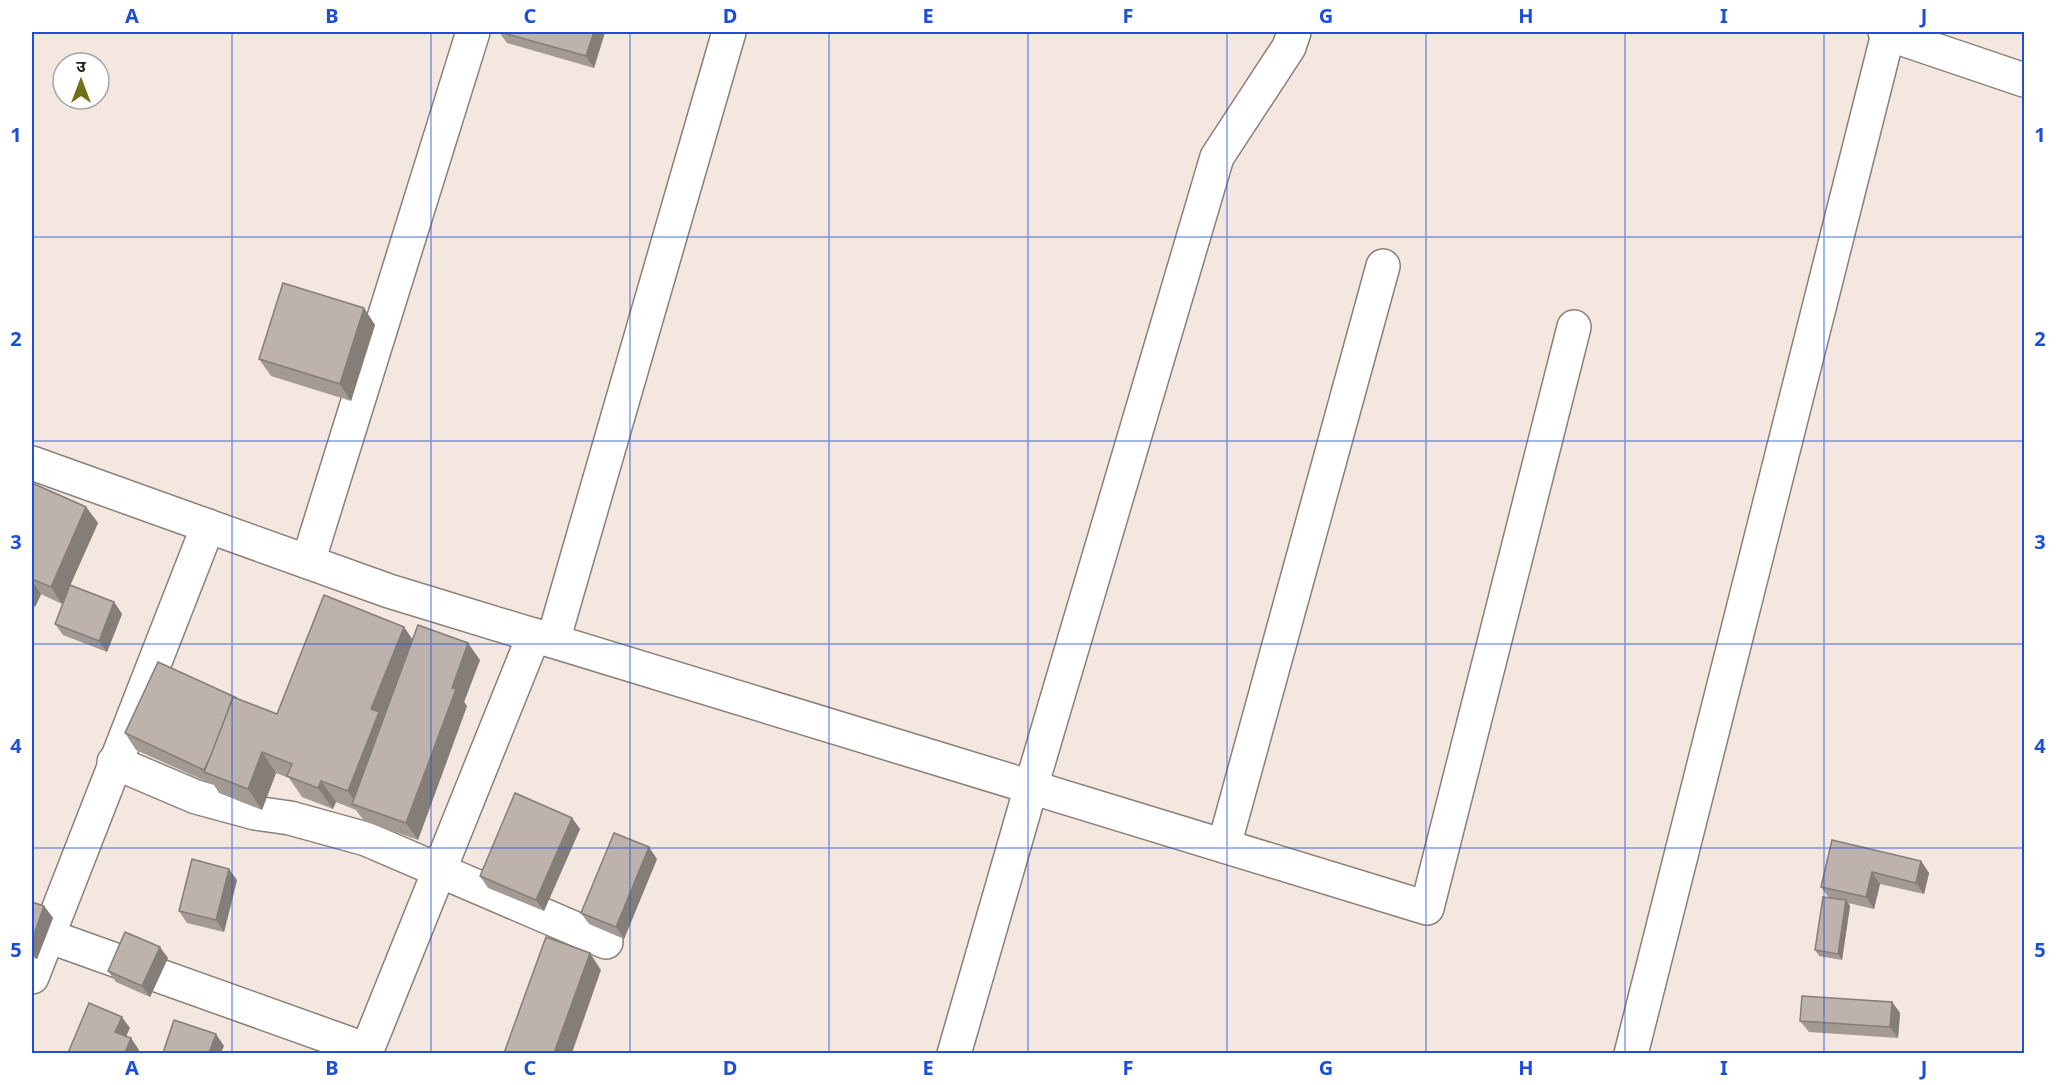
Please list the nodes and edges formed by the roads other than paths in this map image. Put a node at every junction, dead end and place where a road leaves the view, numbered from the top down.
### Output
1 (473, 32) edge
2 (729, 32) edge
3 (1294, 32) edge
4 (1887, 33) edge
5 (2025, 80) edge
6 (1383, 266) dead end
7 (1574, 327) dead end
8 (32, 463) edge
9 (208, 526) junction
10 (308, 562) junction
11 (543, 638) junction
12 (114, 762) junction
13 (1031, 788) junction
14 (1224, 846) junction
15 (440, 871) junction
16 (48, 936) junction
17 (606, 942) edge
18 (32, 977) edge
19 (369, 1052) edge
20 (954, 1053) edge
21 (1630, 1053) edge

1 - 10 street
2 - 11 street
3 - 13 street
4 - 5 street
4 - 21 street
6 - 14 street
7 - 14 street
8 - 9 street
9 - 10 street
9 - 12 street
10 - 11 street
11 - 13 street
11 - 15 street
12 - 15 street
12 - 16 street
13 - 14 street
13 - 20 street
15 - 17 street
15 - 19 street
16 - 18 street
16 - 19 street

